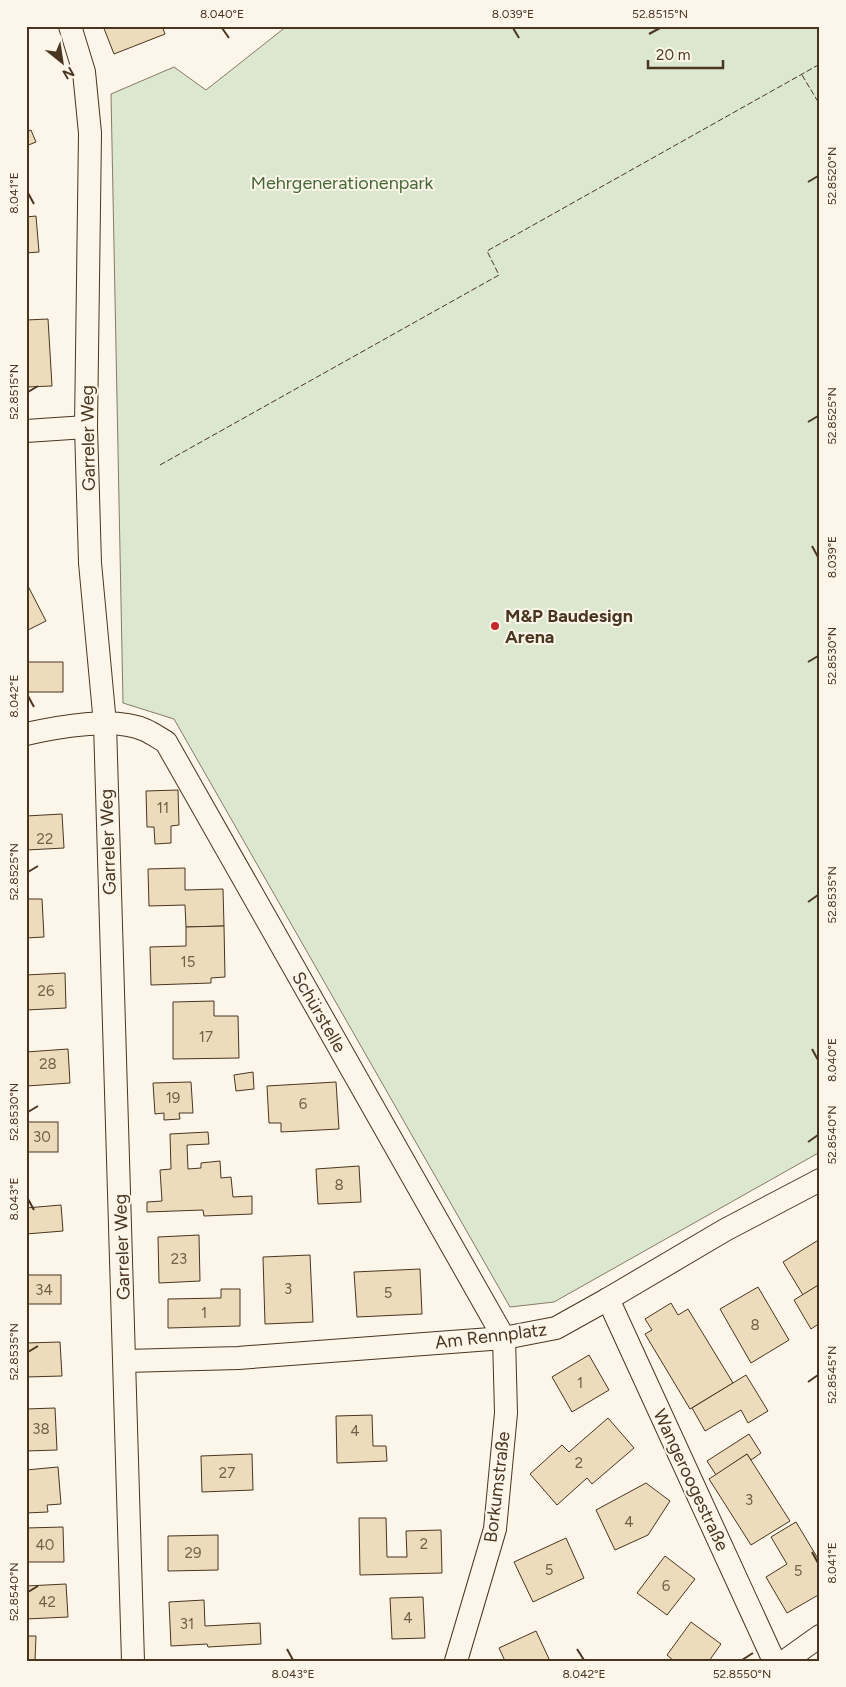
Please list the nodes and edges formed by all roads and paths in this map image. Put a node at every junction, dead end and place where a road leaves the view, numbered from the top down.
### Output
1 (70, 26) edge
2 (86, 427) junction
3 (26, 430) edge
4 (105, 724) junction
5 (26, 734) edge
6 (820, 1180) edge
7 (608, 1299) junction
8 (504, 1338) junction
9 (125, 1360) junction
10 (820, 1636) edge
11 (134, 1661) edge
12 (456, 1661) edge
13 (774, 1661) edge
14 (785, 1661) edge

1 - 2 street, Garreler Weg
2 - 3 street
2 - 4 street, Garreler Weg
4 - 5 street, Schürstelle
4 - 8 street, Schürstelle
4 - 9 street, Garreler Weg
6 - 7 street, Am Rennplatz
7 - 8 street, Am Rennplatz
7 - 13 street, Wangeroogestraße
8 - 9 street, Am Rennplatz
8 - 12 street, Borkumstraße
9 - 11 street, Garreler Weg
10 - 14 street

